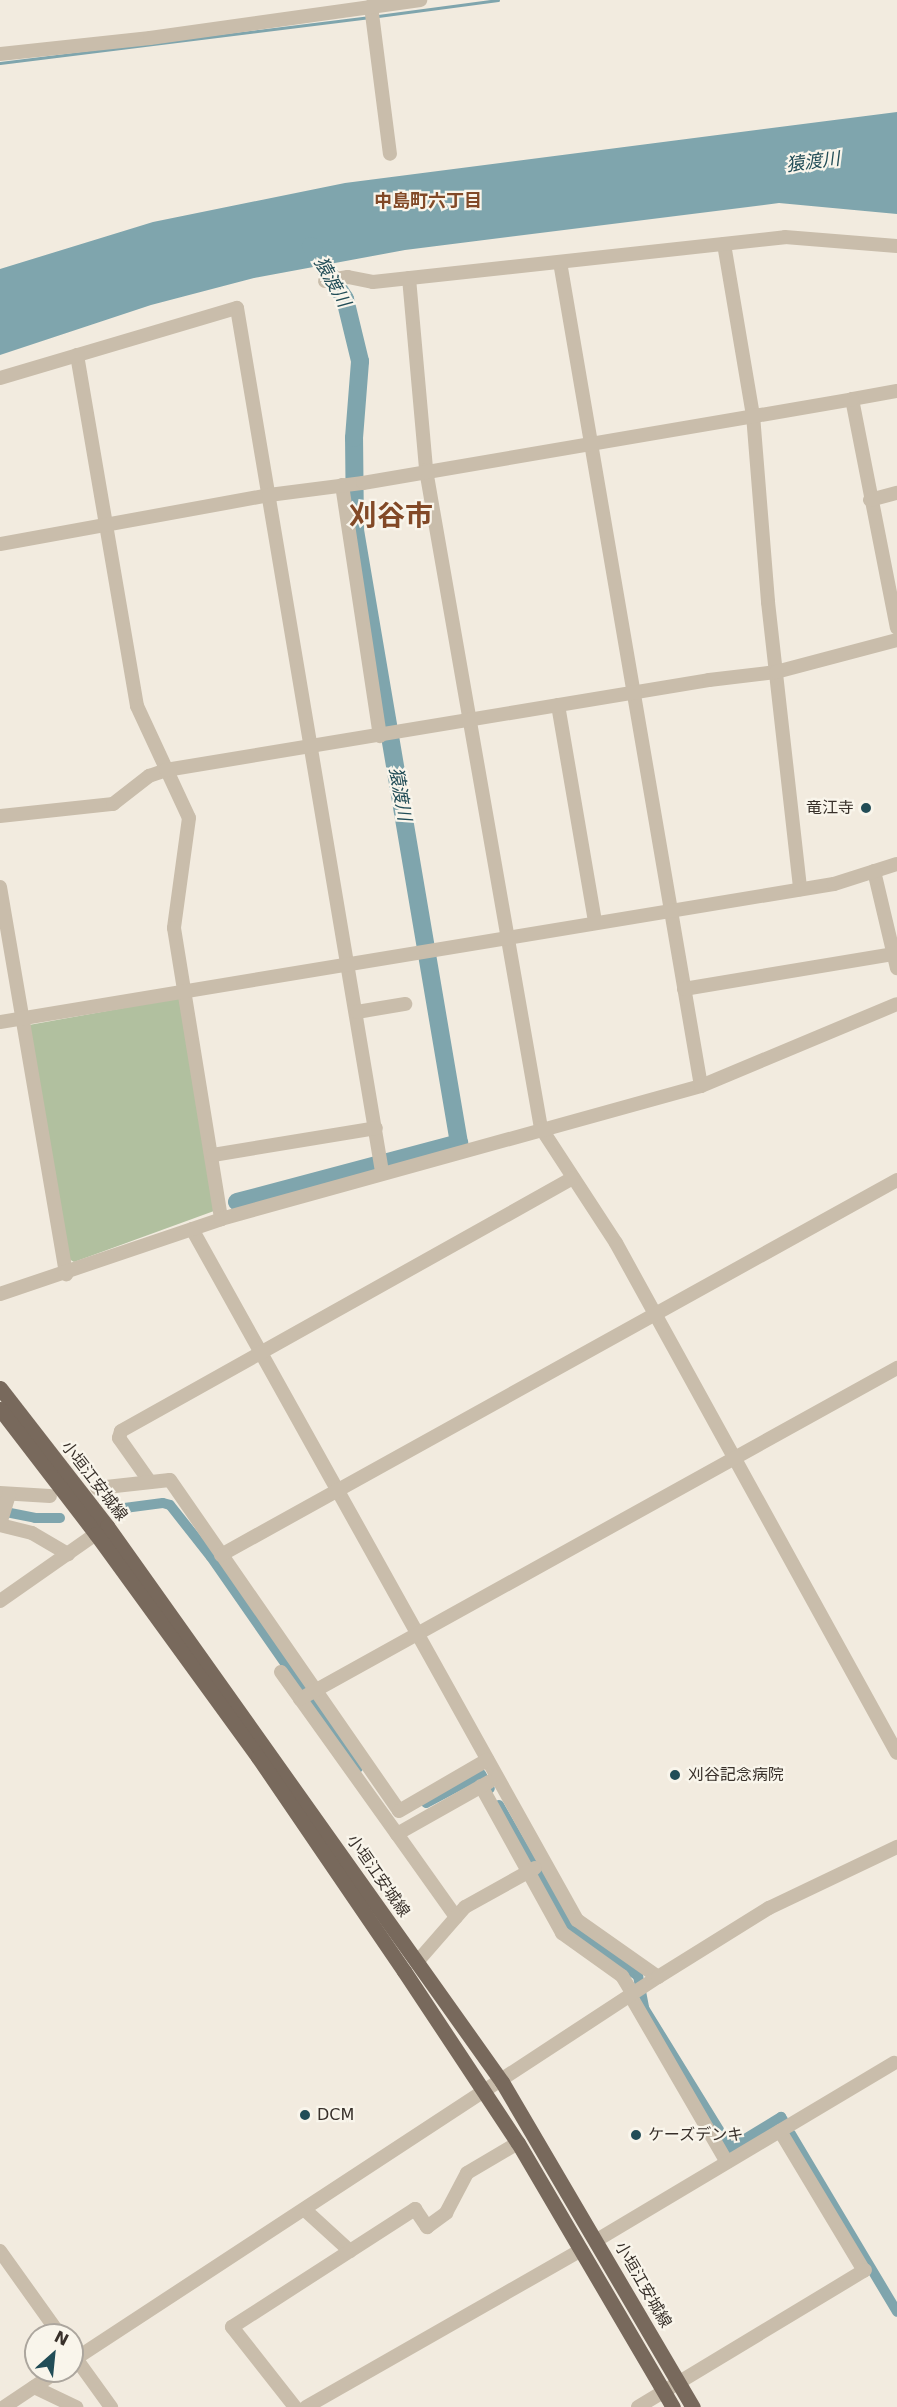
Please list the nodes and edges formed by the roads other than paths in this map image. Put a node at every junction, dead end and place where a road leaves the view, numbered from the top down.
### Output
1 (420, 0) edge
2 (372, 13) junction
3 (0, 54) edge
4 (390, 154) dead end
5 (724, 244) junction
6 (897, 246) edge
7 (560, 262) junction
8 (409, 278) junction
9 (325, 281) dead end
10 (77, 355) junction
11 (0, 378) edge
12 (897, 391) edge
13 (852, 399) junction
14 (753, 415) junction
15 (590, 444) junction
16 (426, 470) junction
17 (342, 485) junction
18 (897, 493) edge
19 (269, 495) junction
20 (870, 500) junction
21 (107, 526) junction
22 (0, 543) edge
23 (895, 612) edge
24 (897, 628) edge
25 (897, 640) edge
26 (776, 672) junction
27 (632, 693) junction
28 (558, 705) junction
29 (469, 720) junction
30 (380, 736) junction
31 (310, 747) junction
32 (166, 770) junction
33 (0, 816) edge
34 (897, 864) edge
35 (874, 871) junction
36 (0, 887) edge
37 (800, 889) junction
38 (670, 908) junction
39 (595, 921) junction
40 (4, 932) edge
41 (504, 936) junction
42 (894, 954) junction
43 (348, 964) junction
44 (897, 968) edge
45 (684, 989) junction
46 (186, 992) junction
47 (405, 1004) dead end
48 (897, 1004) edge
49 (357, 1012) junction
50 (22, 1019) junction
51 (0, 1022) edge
52 (701, 1086) junction
53 (376, 1128) junction
54 (541, 1128) junction
55 (213, 1155) junction
56 (382, 1167) junction
57 (573, 1178) junction
58 (897, 1180) edge
59 (221, 1218) junction
60 (192, 1229) junction
61 (66, 1274) junction
62 (0, 1294) edge
63 (654, 1315) junction
64 (259, 1353) junction
65 (897, 1368) edge
66 (0, 1388) edge
67 (0, 1409) edge
68 (736, 1458) junction
69 (150, 1482) junction
70 (96, 1488) dead end
71 (337, 1489) junction
72 (5, 1496) edge
73 (50, 1496) dead end
74 (1, 1523) edge
75 (102, 1530) junction
76 (68, 1554) junction
77 (221, 1555) junction
78 (0, 1601) edge
79 (416, 1636) junction
80 (281, 1672) dead end
81 (316, 1690) junction
82 (301, 1699) junction
83 (897, 1752) edge
84 (487, 1760) junction
85 (496, 1778) dead end
86 (481, 1786) junction
87 (396, 1834) junction
88 (897, 1847) edge
89 (544, 1863) junction
90 (528, 1872) junction
91 (456, 1917) junction
92 (417, 1962) junction
93 (658, 1977) junction
94 (632, 1994) junction
95 (894, 2063) dead end
96 (502, 2082) junction
97 (485, 2093) junction
98 (780, 2131) junction
99 (518, 2143) junction
100 (727, 2162) junction
101 (305, 2210) junction
102 (597, 2240) junction
103 (581, 2250) junction
104 (0, 2251) edge
105 (350, 2251) junction
106 (51, 2323) edge
107 (84, 2350) edge
108 (84, 2371) edge
109 (40, 2383) edge
110 (679, 2383) junction
111 (34, 2387) junction
112 (663, 2392) junction
113 (4, 2407) edge
114 (76, 2407) edge
115 (111, 2407) edge
116 (295, 2407) edge
117 (306, 2407) edge
118 (638, 2407) edge
119 (672, 2407) edge
120 (693, 2407) edge

1 - 2 street
2 - 3 street
2 - 4 street
5 - 6 street
5 - 7 street
5 - 14 street
7 - 8 street
7 - 15 street
8 - 9 street
8 - 16 street
10 - 11 street
10 - 19 street
10 - 21 street
12 - 13 street
13 - 14 street
13 - 20 street
14 - 15 street
14 - 26 street
15 - 16 street
15 - 27 street
16 - 17 street
16 - 29 street
17 - 19 street
17 - 30 street
18 - 20 street
19 - 21 street
19 - 31 street
20 - 23 street
21 - 22 street
21 - 32 street
23 - 24 street
25 - 26 street
26 - 27 street
26 - 37 street
27 - 28 street
27 - 38 street
28 - 29 street
28 - 39 street
29 - 30 street
29 - 41 street
30 - 31 street
31 - 32 street
31 - 43 street
32 - 33 street
32 - 46 street
34 - 35 street
35 - 37 street
35 - 42 street
36 - 40 street
37 - 38 street
38 - 39 street
38 - 45 street
39 - 41 street
40 - 50 street
41 - 43 street
41 - 54 street
42 - 44 street
42 - 45 street
43 - 46 street
43 - 49 street
45 - 52 street
46 - 50 street
46 - 55 street
47 - 49 street
48 - 52 street
49 - 53 street
50 - 51 street
50 - 61 street
52 - 54 street
53 - 55 street
53 - 56 street
54 - 56 street
54 - 57 street
55 - 59 street
56 - 59 street
57 - 63 street
57 - 64 street
58 - 63 street
59 - 60 street
60 - 61 street
60 - 64 street
61 - 62 street
63 - 68 street
63 - 71 street
64 - 69 street
64 - 71 street
65 - 68 street
66 - 75 main road, 小垣江安城線
67 - 75 main road, 小垣江安城線
68 - 79 street
68 - 83 street
69 - 70 street
69 - 77 street
71 - 77 street
71 - 79 street
72 - 73 street
72 - 74 street
74 - 76 street
75 - 76 street
75 - 92 main road, 小垣江安城線
75 - 97 main road, 小垣江安城線
76 - 78 street
77 - 81 street
79 - 81 street
79 - 84 street
80 - 82 street
81 - 82 street
81 - 84 street
82 - 87 street
84 - 89 street
85 - 86 street
86 - 87 street
86 - 90 street
87 - 91 street
88 - 93 street
89 - 90 street
89 - 93 street
90 - 91 street
90 - 94 street
91 - 92 street
92 - 96 main road, 小垣江安城線
93 - 94 street
94 - 96 street
94 - 100 street
95 - 98 street
96 - 97 street
96 - 102 main road, 小垣江安城線
97 - 99 main road, 小垣江安城線
97 - 101 street
98 - 100 street
98 - 110 street
99 - 103 main road, 小垣江安城線
99 - 105 street
100 - 102 street
101 - 105 street
101 - 107 street
102 - 110 main road, 小垣江安城線
103 - 112 main road, 小垣江安城線
103 - 117 street
104 - 106 street
105 - 116 street
108 - 115 street
109 - 111 street
110 - 112 street
110 - 120 main road, 小垣江安城線
111 - 113 street
111 - 114 street
112 - 118 street
112 - 119 main road, 小垣江安城線

